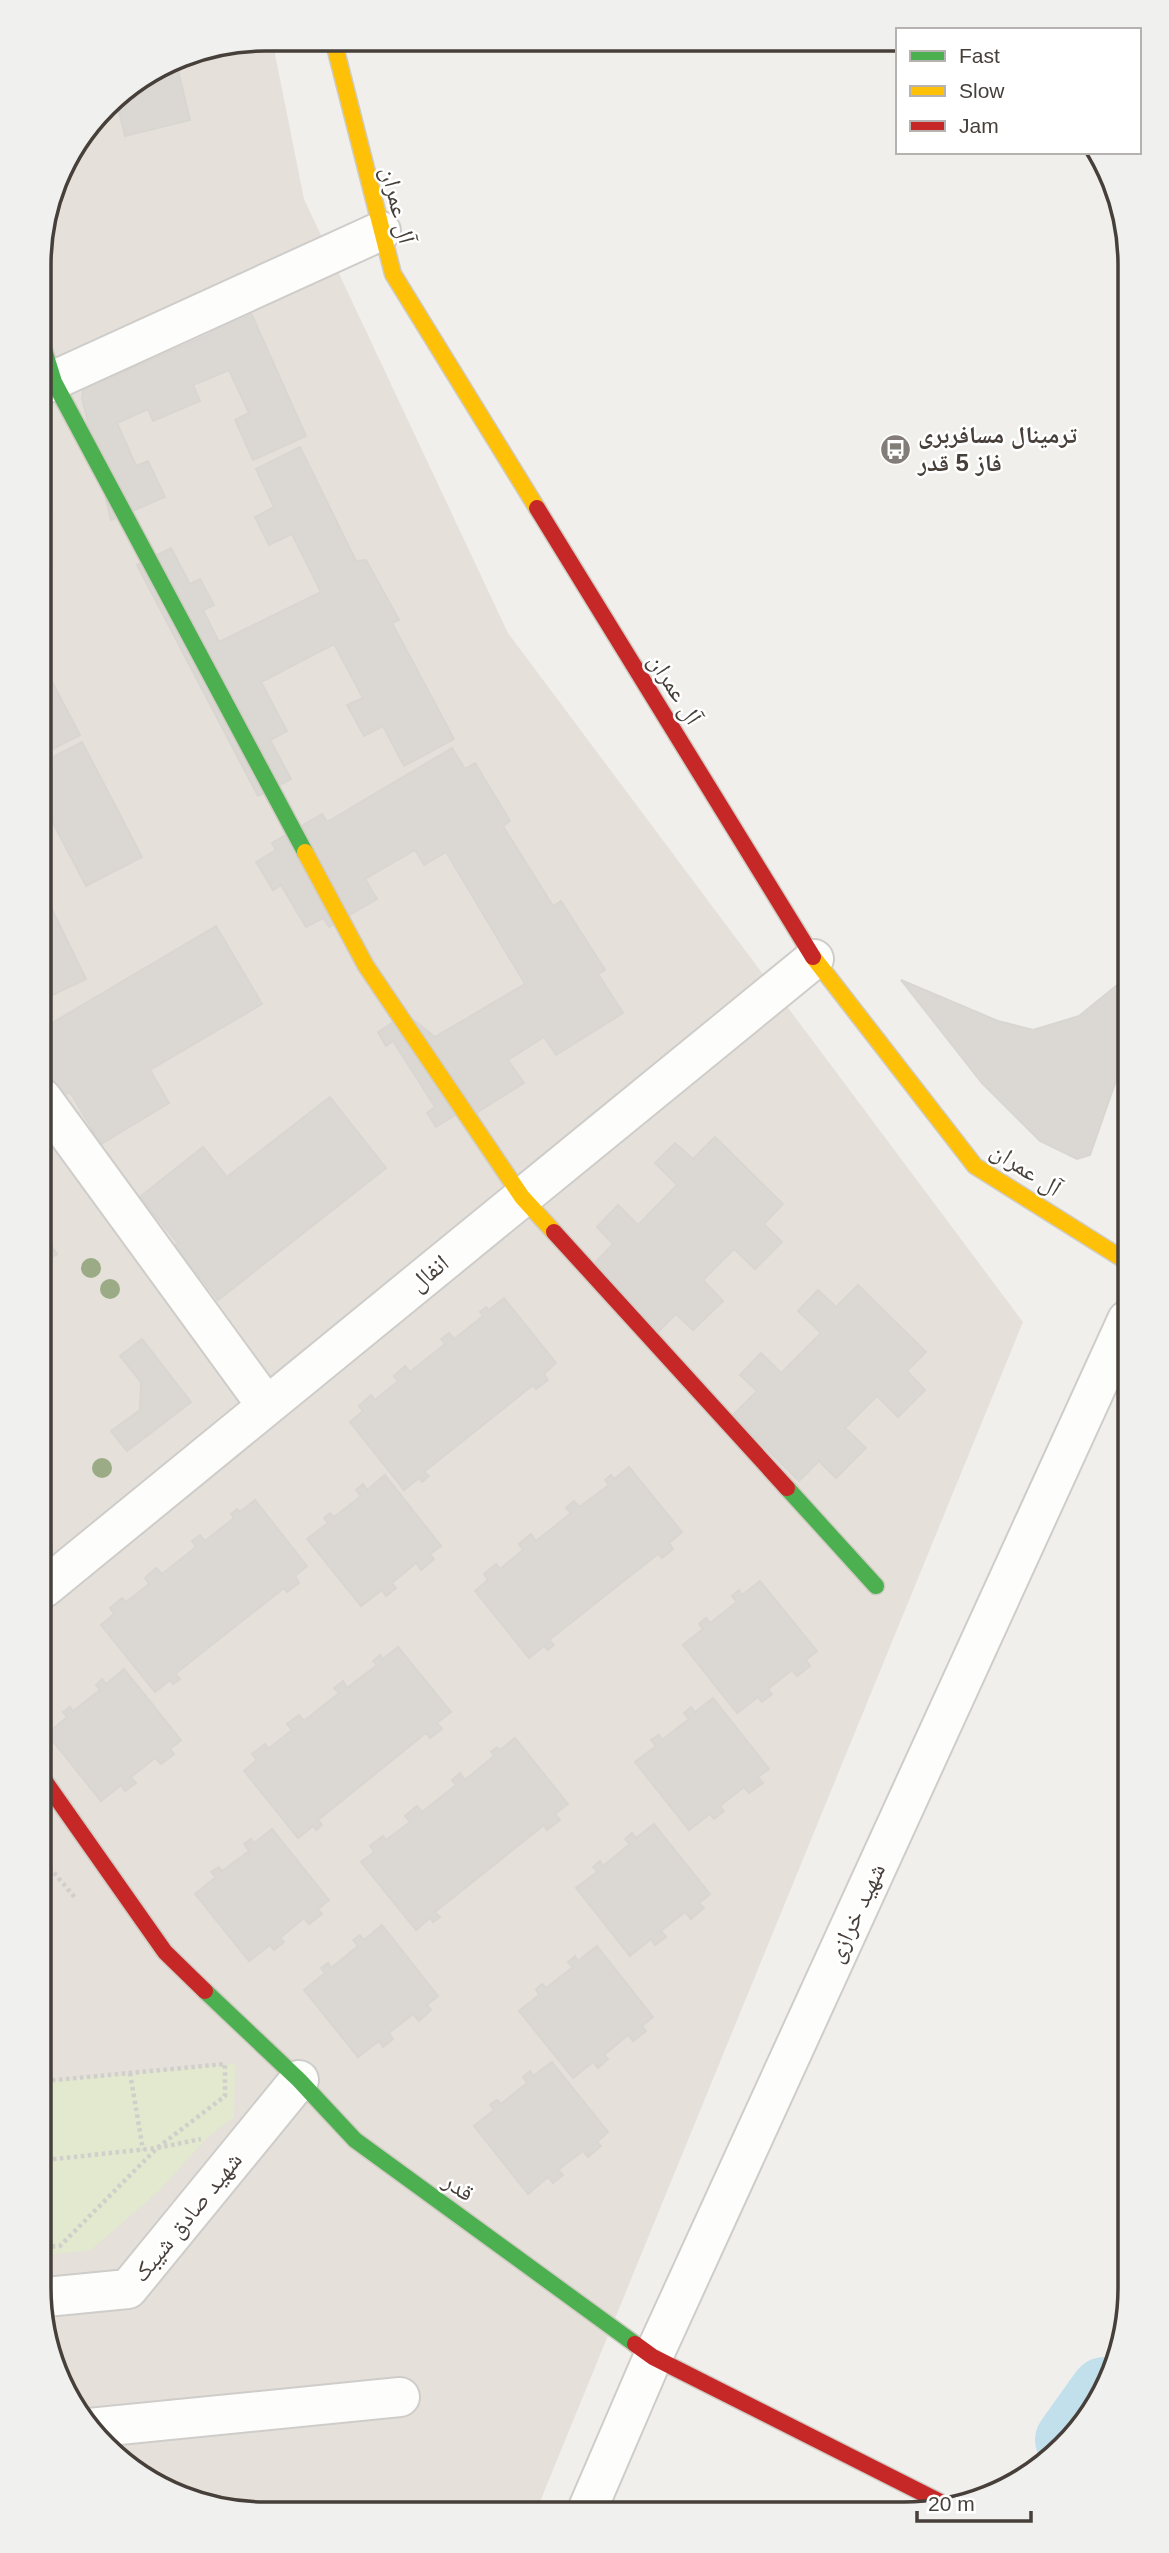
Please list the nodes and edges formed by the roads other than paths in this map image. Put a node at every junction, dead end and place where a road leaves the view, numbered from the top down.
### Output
1 (336, 51) edge
2 (382, 231) junction
3 (51, 382) edge
4 (51, 391) edge
5 (814, 959) junction
6 (51, 1110) edge
7 (523, 1197) junction
8 (1118, 1256) edge
9 (1118, 1340) edge
10 (266, 1405) junction
11 (51, 1582) edge
12 (876, 1586) dead end
13 (51, 1790) edge
14 (299, 2080) junction
15 (52, 2296) edge
16 (653, 2357) junction
17 (400, 2398) dead end
18 (102, 2427) edge
19 (935, 2500) edge
20 (591, 2502) edge

1 - 2 street, آل عمران
2 - 3 street
2 - 5 street, آل عمران
4 - 7 street
5 - 7 street, انفال
5 - 8 street, آل عمران
6 - 10 street
7 - 10 street, انفال
7 - 12 street
9 - 16 street, شهید خرازی
10 - 11 street, انفال
13 - 14 street, قدر
14 - 15 street, شهید صادق شیبک
14 - 16 street, قدر
16 - 19 street, قدر
16 - 20 street, شهید خرازی
17 - 18 street

